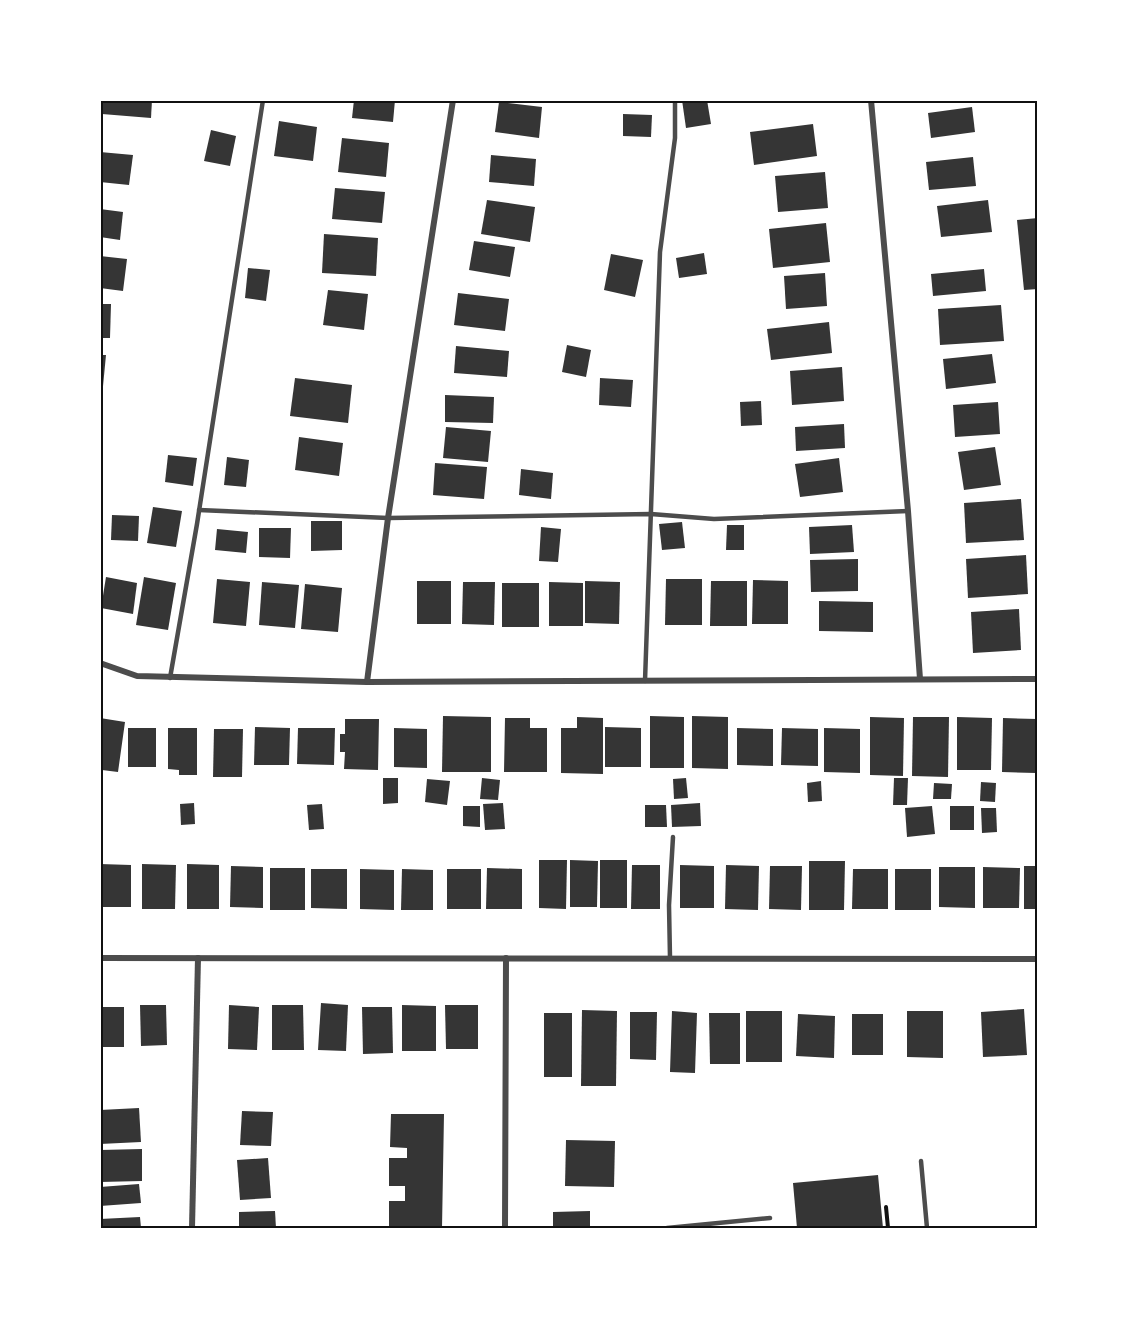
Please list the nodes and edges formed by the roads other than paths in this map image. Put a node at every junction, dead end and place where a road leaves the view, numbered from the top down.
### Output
1 (263, 100) edge
2 (453, 100) edge
3 (675, 100) edge
4 (872, 100) edge
5 (199, 510) junction
6 (908, 511) junction
7 (651, 514) junction
8 (388, 518) junction
9 (100, 663) edge
10 (170, 678) junction
11 (920, 679) junction
12 (1038, 679) edge
13 (645, 681) junction
14 (367, 682) junction
15 (673, 837) dead end
16 (100, 958) edge
17 (198, 958) junction
18 (506, 958) junction
19 (670, 958) junction
20 (1038, 959) edge
21 (921, 1161) dead end
22 (770, 1218) dead end
23 (726, 1226) edge
24 (192, 1228) edge
25 (505, 1228) edge
26 (667, 1228) edge
27 (927, 1228) edge

1 - 5 lane
2 - 8 street
3 - 7 lane
4 - 6 street
5 - 8 lane
5 - 10 lane
6 - 7 lane
6 - 11 street
7 - 8 lane
7 - 13 lane
8 - 14 street
9 - 10 street
10 - 14 street
11 - 12 street
11 - 13 street
13 - 14 street
15 - 19 lane
16 - 17 street
17 - 18 street
17 - 24 street
18 - 19 street
18 - 25 street
19 - 20 street
21 - 27 lane
22 - 23 lane
23 - 26 lane

